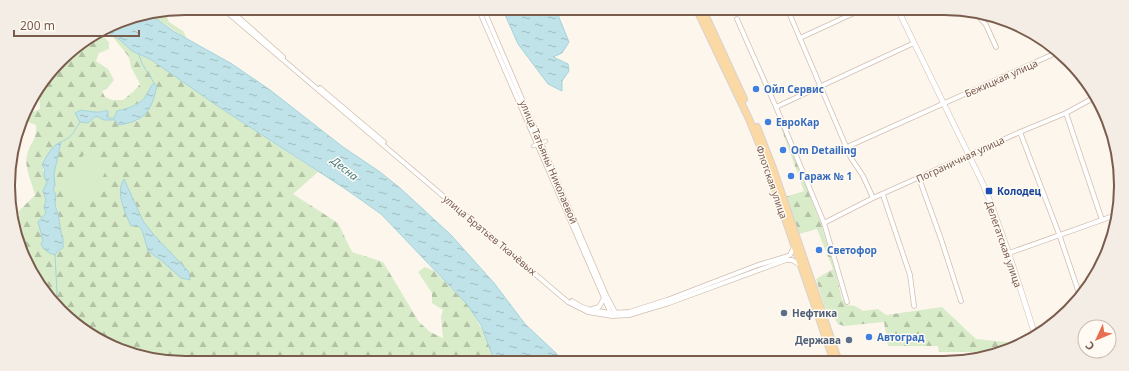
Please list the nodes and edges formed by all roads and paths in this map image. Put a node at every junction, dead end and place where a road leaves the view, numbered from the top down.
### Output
1 (230, 15) edge
2 (236, 15) edge
3 (481, 15) edge
4 (486, 15) edge
5 (699, 15) edge
6 (705, 15) edge
7 (790, 15) edge
8 (850, 15) edge
9 (901, 15) edge
10 (737, 19) dead end
11 (981, 19) edge
12 (800, 38) junction
13 (914, 43) junction
14 (996, 47) dead end
15 (1053, 54) edge
16 (820, 86) junction
17 (1091, 99) edge
18 (943, 105) junction
19 (776, 107) junction
20 (1066, 113) junction
21 (1020, 132) junction
22 (546, 141) dead end
23 (537, 144) junction
24 (847, 147) junction
25 (969, 155) junction
26 (919, 178) junction
27 (883, 195) junction
28 (873, 198) junction
29 (1111, 217) edge
30 (1102, 220) junction
31 (824, 222) junction
32 (1059, 234) junction
33 (794, 246) junction
34 (1008, 253) junction
35 (802, 267) junction
36 (1078, 290) edge
37 (606, 297) junction
38 (961, 301) dead end
39 (847, 302) dead end
40 (914, 306) dead end
41 (589, 309) junction
42 (615, 314) junction
43 (1033, 330) edge
44 (832, 356) edge
45 (837, 356) edge

1 - 42 street, улица Братьев Ткачёвых
2 - 41 street, улица Братьев Ткачёвых
3 - 23 street, улица Татьяны Николаевой
4 - 23 street, улица Татьяны Николаевой
5 - 33 main road, Флотская улица
6 - 45 main road, Флотская улица
7 - 12 street
8 - 12 street
9 - 13 street
10 - 19 street
11 - 14 street
12 - 16 street
13 - 16 street
13 - 18 street
15 - 18 street, Бежицкая улица
16 - 19 street
16 - 24 street
17 - 20 street, Пограничная улица
18 - 24 street, Бежицкая улица
18 - 25 street
19 - 31 street
20 - 21 street, Пограничная улица
20 - 30 street
21 - 25 street, Пограничная улица
21 - 32 street
22 - 23 street
23 - 37 street, улица Татьяны Николаевой
24 - 28 street
25 - 26 street, Пограничная улица
25 - 34 street, Делегатская улица
26 - 27 street, Пограничная улица
26 - 38 street
27 - 28 street, Пограничная улица
27 - 40 street
28 - 31 street, Пограничная улица
29 - 30 street
30 - 32 street
31 - 39 street
32 - 34 street
32 - 36 street
33 - 35 main road, Флотская улица
33 - 42 street, улица Братьев Ткачёвых
34 - 43 street, Делегатская улица
35 - 42 street, улица Братьев Ткачёвых
35 - 44 main road, Флотская улица
37 - 41 street
37 - 42 street, улица Татьяны Николаевой
37 - 42 street
41 - 42 street, улица Братьев Ткачёвых

